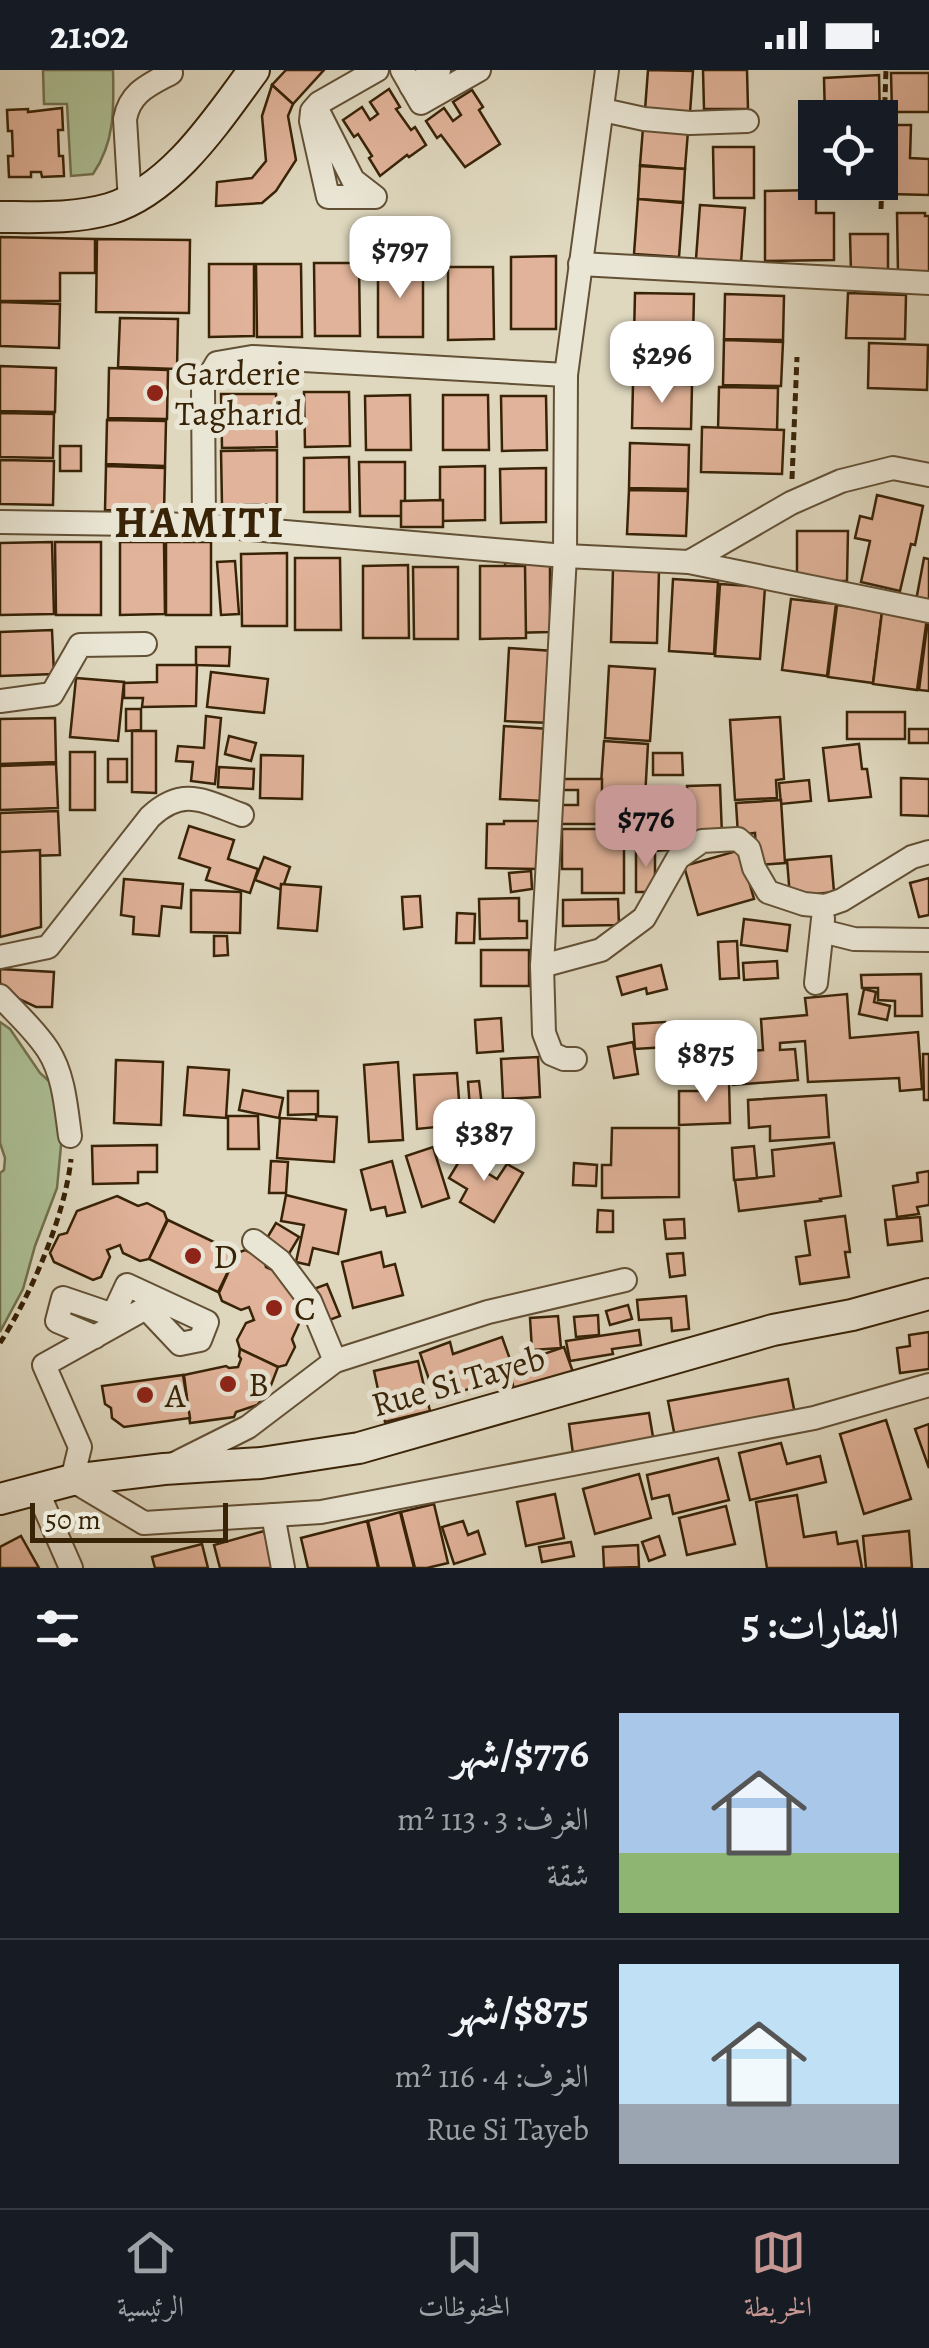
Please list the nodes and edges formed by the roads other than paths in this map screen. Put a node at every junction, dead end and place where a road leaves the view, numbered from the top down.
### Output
1 (254, 70) edge
2 (377, 70) edge
3 (439, 70) edge
4 (479, 70) edge
5 (607, 70) edge
6 (171, 73) dead end
7 (407, 78) edge
8 (316, 108) dead end
9 (602, 110) junction
10 (747, 121) dead end
11 (130, 202) junction
12 (0, 217) edge
13 (580, 264) junction
14 (929, 283) edge
15 (566, 375) junction
16 (929, 450) edge
17 (924, 474) edge
18 (0, 522) edge
19 (204, 525) junction
20 (564, 556) junction
21 (689, 562) junction
22 (929, 611) edge
23 (146, 644) dead end
24 (0, 701) edge
25 (242, 814) dead end
26 (929, 852) edge
27 (825, 906) junction
28 (822, 931) junction
29 (929, 940) edge
30 (0, 957) edge
31 (542, 966) junction
32 (816, 983) dead end
33 (0, 996) edge
34 (574, 1058) dead end
35 (70, 1136) road end
36 (254, 1241) dead end
37 (625, 1280) dead end
38 (929, 1294) edge
39 (95, 1337) junction
40 (336, 1360) junction
41 (929, 1385) edge
42 (164, 1469) junction
43 (72, 1480) junction
44 (36, 1488) junction
45 (0, 1499) edge
46 (273, 1515) junction
47 (71, 1568) edge
48 (283, 1568) edge

1 - 11 main road
2 - 8 street
3 - 7 street
4 - 7 street
5 - 9 street
6 - 11 street
9 - 10 street
9 - 13 street
11 - 12 main road
13 - 14 street
13 - 15 street
15 - 19 street
15 - 20 street
16 - 17 street
17 - 21 street
18 - 19 street
19 - 20 street
20 - 21 street
20 - 31 street
21 - 22 street
23 - 24 street
25 - 30 street
26 - 27 street
27 - 28 street
27 - 31 street
28 - 29 street
28 - 32 street
31 - 34 street
33 - 35 street
36 - 40 street
37 - 40 street
38 - 42 main road, Rue Si Tayeb
39 - 39 street
39 - 43 street
40 - 42 street
41 - 46 street
42 - 43 main road, Rue Si Tayeb
43 - 44 main road, Rue Si Tayeb
43 - 46 street
44 - 45 main road, Rue Si Tayeb
44 - 47 street
46 - 48 street

